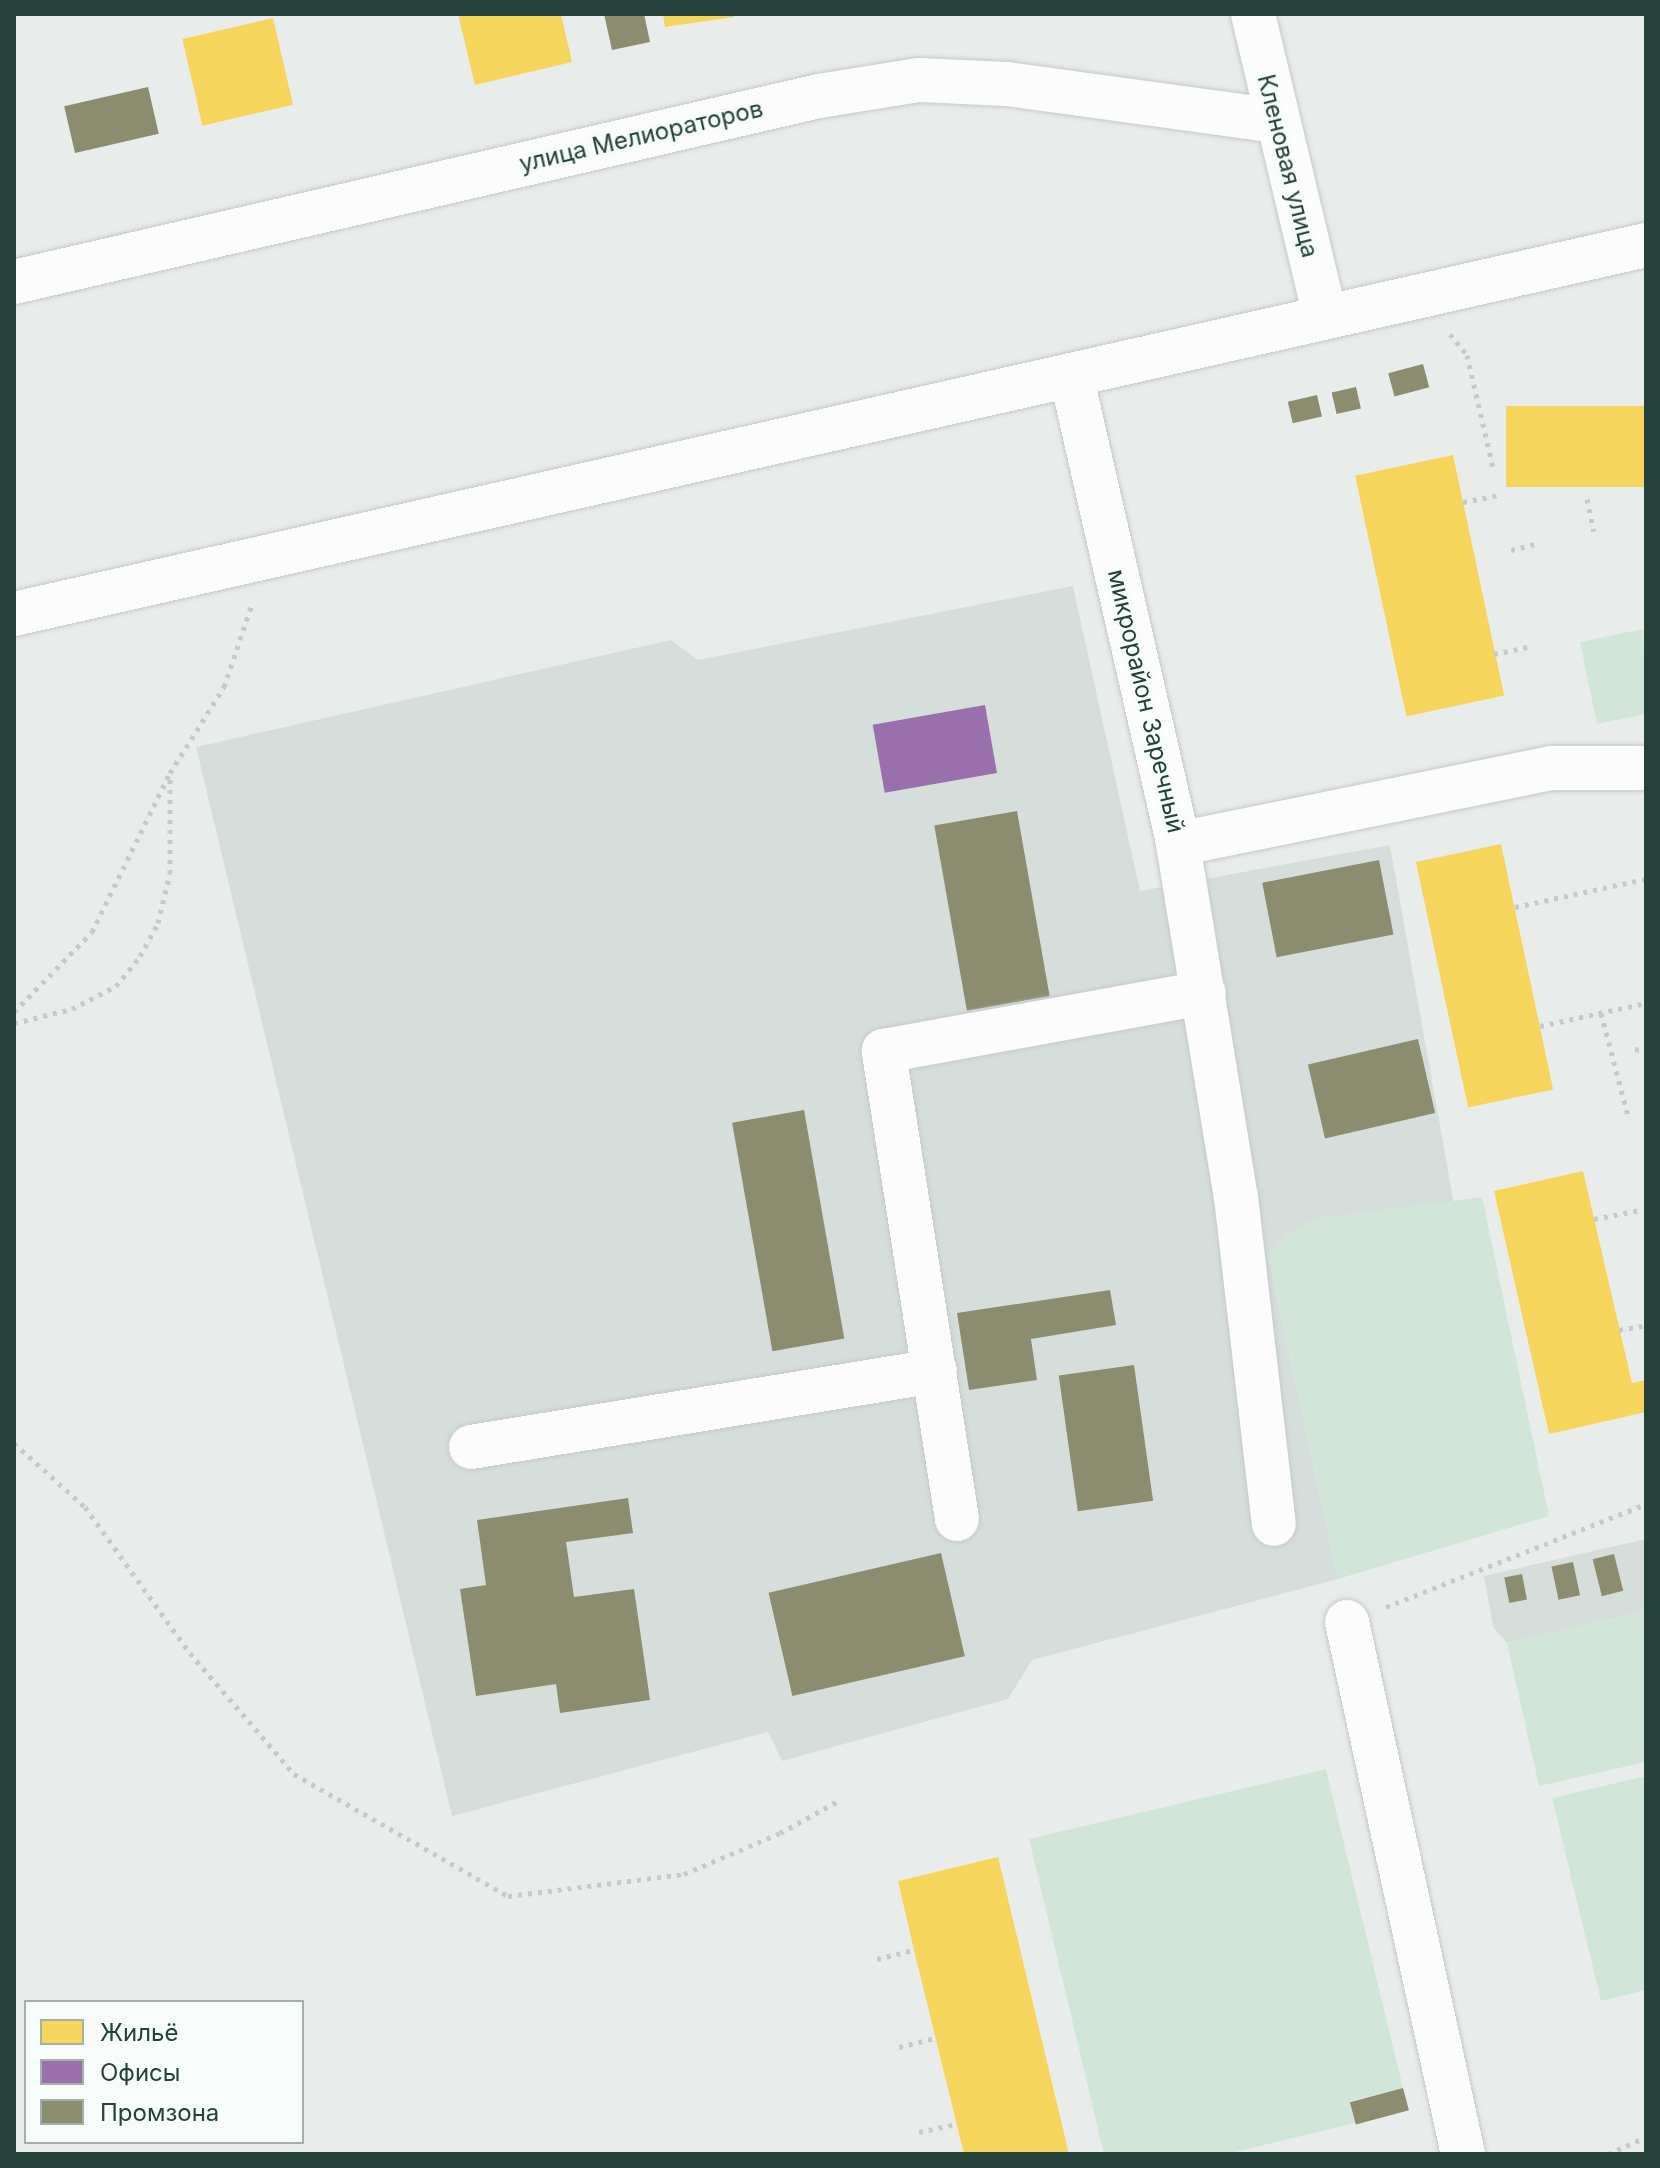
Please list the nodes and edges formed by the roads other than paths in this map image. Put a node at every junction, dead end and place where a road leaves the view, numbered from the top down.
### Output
1 (1253, 14) edge
2 (1276, 121) junction
3 (1646, 245) edge
4 (14, 282) edge
5 (1325, 317) junction
6 (1071, 375) junction
7 (14, 614) edge
8 (1646, 768) edge
9 (1178, 844) junction
10 (1204, 993) junction
11 (935, 1371) junction
12 (471, 1447) dead end
13 (957, 1519) dead end
14 (1274, 1524) dead end
15 (1347, 1622) road end
16 (1463, 2154) edge

1 - 2 street, Кленовая улица
2 - 4 street, улица Мелиораторов
2 - 5 street, Кленовая улица
3 - 5 street
5 - 6 street
6 - 7 street
6 - 9 street, микрорайон Заречный
8 - 9 street, микрорайон Заречный
9 - 10 street
10 - 11 street
10 - 14 street
11 - 12 street
11 - 13 street
15 - 16 street

